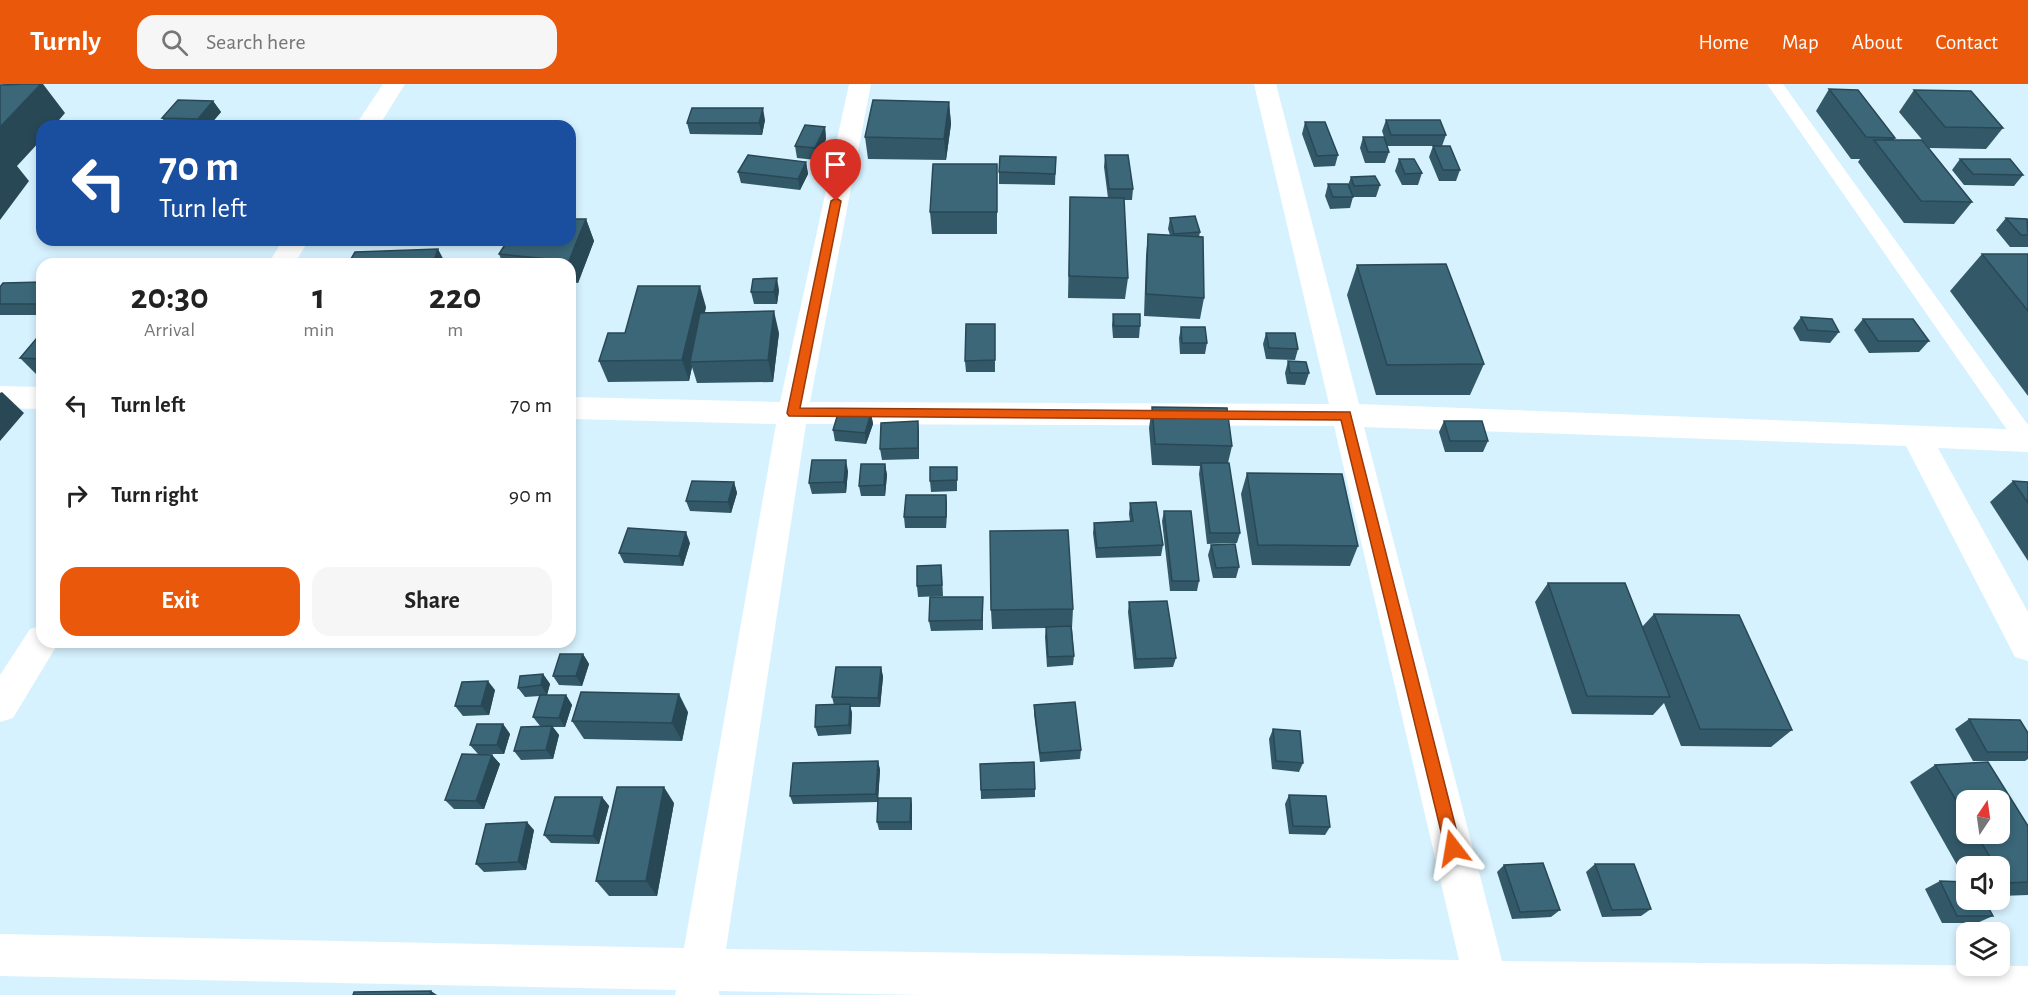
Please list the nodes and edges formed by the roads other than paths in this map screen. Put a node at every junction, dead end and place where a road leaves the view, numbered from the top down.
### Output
1 (394, 84) edge
2 (860, 84) edge
3 (1265, 84) edge
4 (1775, 84) edge
5 (372, 120) edge
6 (0, 397) edge
7 (36, 398) edge
8 (576, 408) edge
9 (793, 413) junction
10 (1346, 415) junction
11 (1916, 435) junction
12 (2028, 441) edge
13 (2028, 646) edge
14 (37, 648) edge
15 (0, 706) edge
16 (0, 955) edge
17 (700, 983) edge
18 (2028, 988) edge
19 (1488, 990) edge

1 - 5 street
2 - 9 street
3 - 10 street
4 - 12 lane
6 - 7 street
8 - 9 street
9 - 10 street
9 - 17 street
10 - 11 street
10 - 19 street
11 - 12 street
11 - 13 street
14 - 15 street
16 - 17 street
17 - 19 street
18 - 19 street

